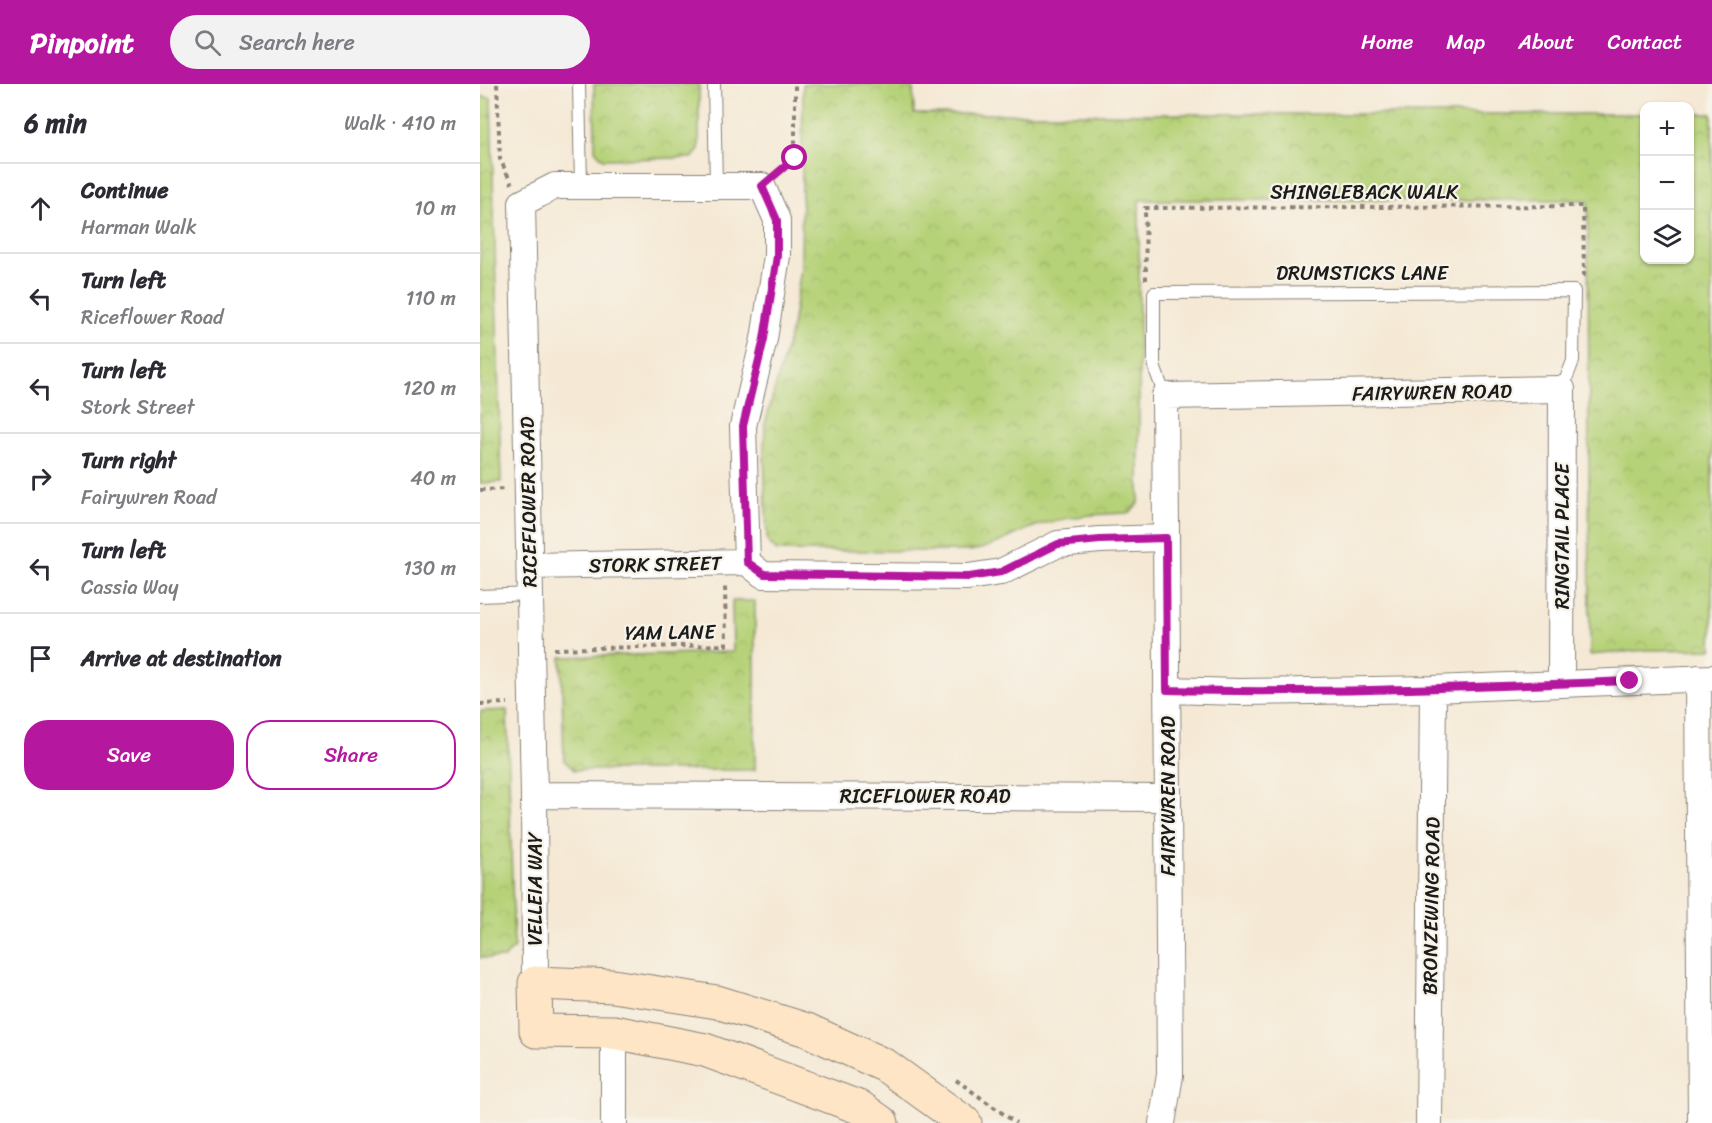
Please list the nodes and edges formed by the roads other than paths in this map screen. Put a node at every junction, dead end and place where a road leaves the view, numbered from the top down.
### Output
1 (579, 84) edge
2 (714, 84) edge
3 (581, 186) junction
4 (716, 186) junction
5 (1562, 389) junction
6 (1166, 396) junction
7 (1166, 538) junction
8 (736, 563) junction
9 (530, 566) junction
10 (530, 594) junction
11 (480, 596) edge
12 (1705, 678) edge
13 (1561, 684) junction
14 (1433, 688) junction
15 (1167, 690) junction
16 (534, 795) junction
17 (1168, 798) junction
18 (1706, 899) edge
19 (536, 983) junction
20 (614, 1032) junction
21 (961, 1122) edge
22 (614, 1123) edge
23 (882, 1123) edge
24 (1162, 1123) edge
25 (1429, 1123) edge
26 (1701, 1123) edge

1 - 3 lane
2 - 4 lane
3 - 4 street
3 - 9 street, RICEFLOWER ROAD
4 - 8 street
5 - 6 street, FAIRYWREN ROAD
5 - 6 lane, DRUMSTICKS LANE
5 - 13 street, RINGTAIL PLACE
6 - 7 street, FAIRYWREN ROAD
7 - 8 street, STORK STREET
7 - 15 street, FAIRYWREN ROAD
8 - 9 street, STORK STREET
9 - 10 street, RICEFLOWER ROAD
10 - 11 lane
10 - 16 street, RICEFLOWER ROAD
12 - 13 street
12 - 18 street
13 - 14 street
14 - 15 street
14 - 25 street, BRONZEWING ROAD
15 - 17 street, FAIRYWREN ROAD
16 - 17 street, RICEFLOWER ROAD
16 - 19 street, VELLEIA WAY
17 - 24 street, FAIRYWREN ROAD
18 - 26 street
19 - 20 street
19 - 21 street
20 - 22 street
20 - 23 street

